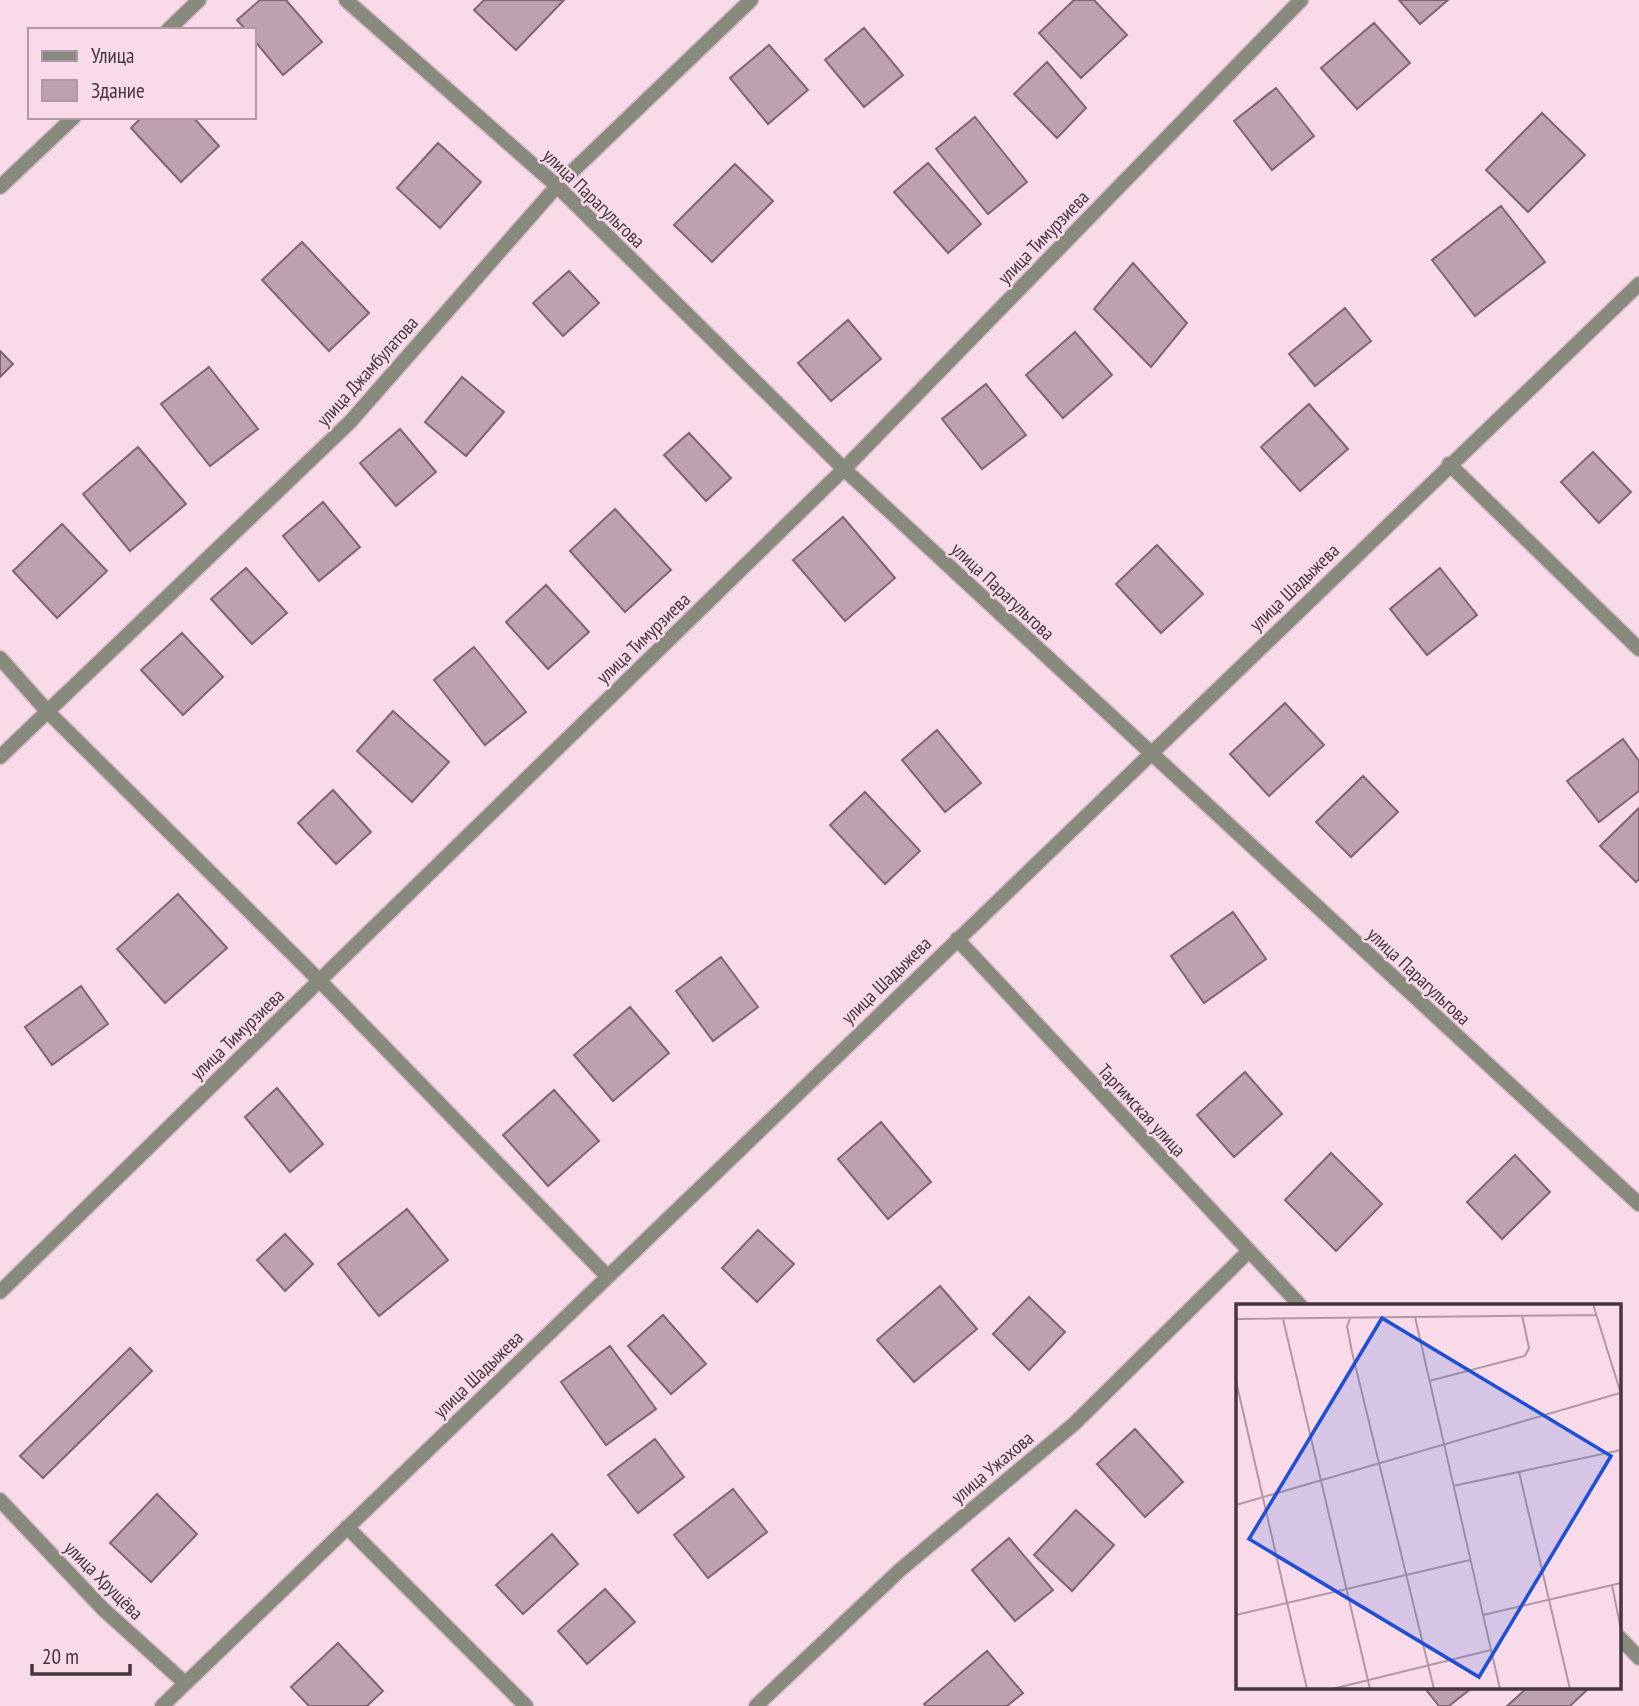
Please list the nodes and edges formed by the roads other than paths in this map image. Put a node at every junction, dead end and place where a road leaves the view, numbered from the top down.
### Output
1 (199, 0) edge
2 (346, 0) edge
3 (751, 0) edge
4 (1301, 0) edge
5 (169, 28) edge
6 (72, 119) edge
7 (557, 186) junction
8 (0, 187) edge
9 (1639, 284) edge
10 (1449, 464) junction
11 (844, 469) junction
12 (1639, 649) edge
13 (0, 658) edge
14 (48, 712) junction
15 (1149, 753) junction
16 (0, 757) edge
17 (957, 939) junction
18 (319, 980) junction
19 (1639, 1204) edge
20 (1248, 1252) junction
21 (607, 1276) junction
22 (0, 1292) edge
23 (1299, 1304) edge
24 (0, 1500) edge
25 (347, 1527) junction
26 (1622, 1640) edge
27 (1639, 1658) edge
28 (185, 1684) junction
29 (162, 1706) edge
30 (526, 1706) edge
31 (756, 1706) edge

1 - 5 street
2 - 7 street, улица Парагульгова
3 - 7 street, улица Джамбулатова
4 - 11 street, улица Тимурзиева
6 - 8 street
7 - 11 street, улица Парагульгова
7 - 14 street, улица Джамбулатова
9 - 10 street, улица Шадыжева
10 - 12 street
10 - 15 street, улица Шадыжева
11 - 15 street, улица Парагульгова
11 - 18 street, улица Тимурзиева
13 - 14 street
14 - 16 street, улица Джамбулатова
14 - 18 street
15 - 17 street, улица Шадыжева
15 - 19 street, улица Парагульгова
17 - 20 street, Таргимская улица
17 - 21 street, улица Шадыжева
18 - 21 street
18 - 22 street, улица Тимурзиева
20 - 23 street, Таргимская улица
20 - 31 street, улица Ужахова
21 - 25 street, улица Шадыжева
24 - 28 street, улица Хрущёва
25 - 28 street, улица Шадыжева
25 - 30 street
26 - 27 street
28 - 29 street, улица Шадыжева

